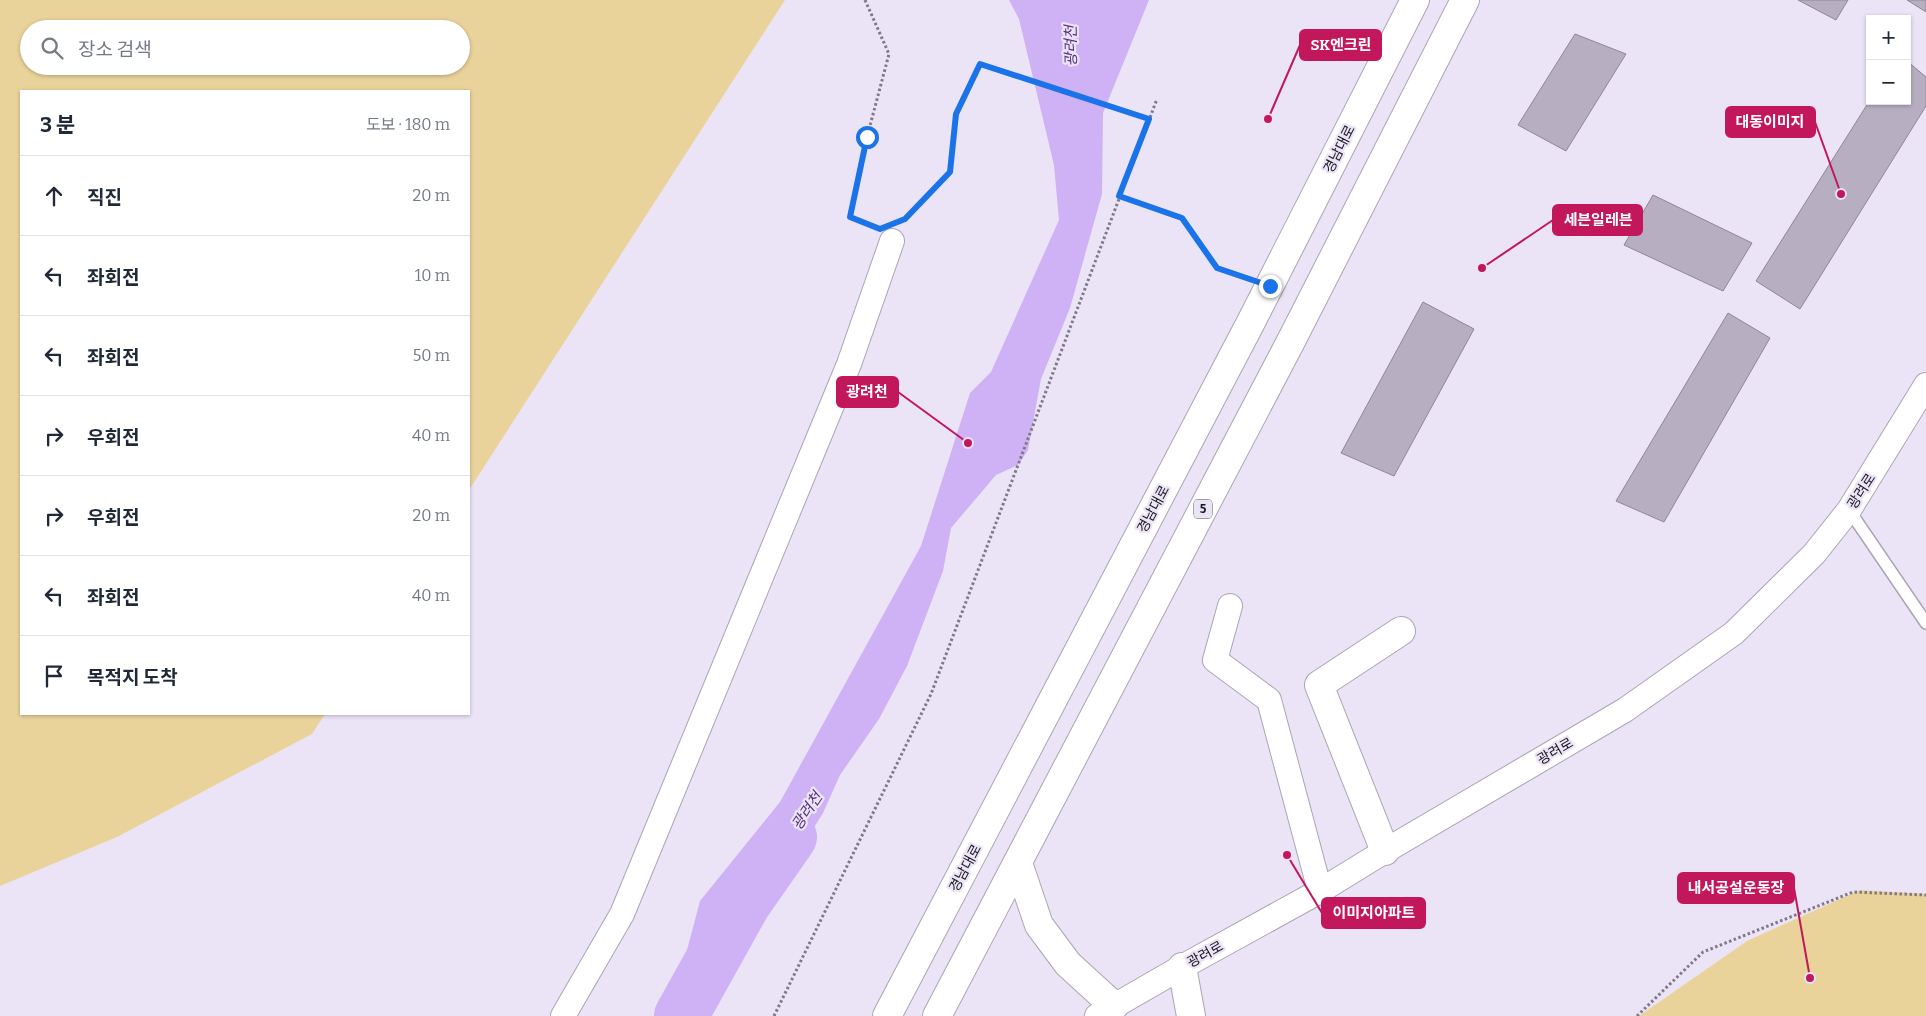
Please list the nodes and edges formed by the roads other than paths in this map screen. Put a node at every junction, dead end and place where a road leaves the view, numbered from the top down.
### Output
1 (1415, 0) edge
2 (1465, 0) edge
3 (886, 235) road end
4 (1926, 386) edge
5 (1849, 510) junction
6 (1230, 606) dead end
7 (1926, 623) edge
8 (1401, 631) dead end
9 (1385, 851) junction
10 (1018, 863) junction
11 (1320, 891) junction
12 (1182, 967) junction
13 (1106, 1011) edge
14 (893, 1014) edge
15 (563, 1016) edge
16 (938, 1016) edge
17 (1191, 1016) edge

1 - 14 main road, 경남대로
2 - 10 main road, 5
3 - 15 street
4 - 5 street, 광려로
5 - 7 lane
5 - 9 street, 광려로
6 - 11 street
8 - 9 main road
9 - 11 street, 광려로
10 - 13 main road
10 - 16 main road, 5
11 - 12 street, 광려로
12 - 13 street, 광려로
12 - 17 main road

